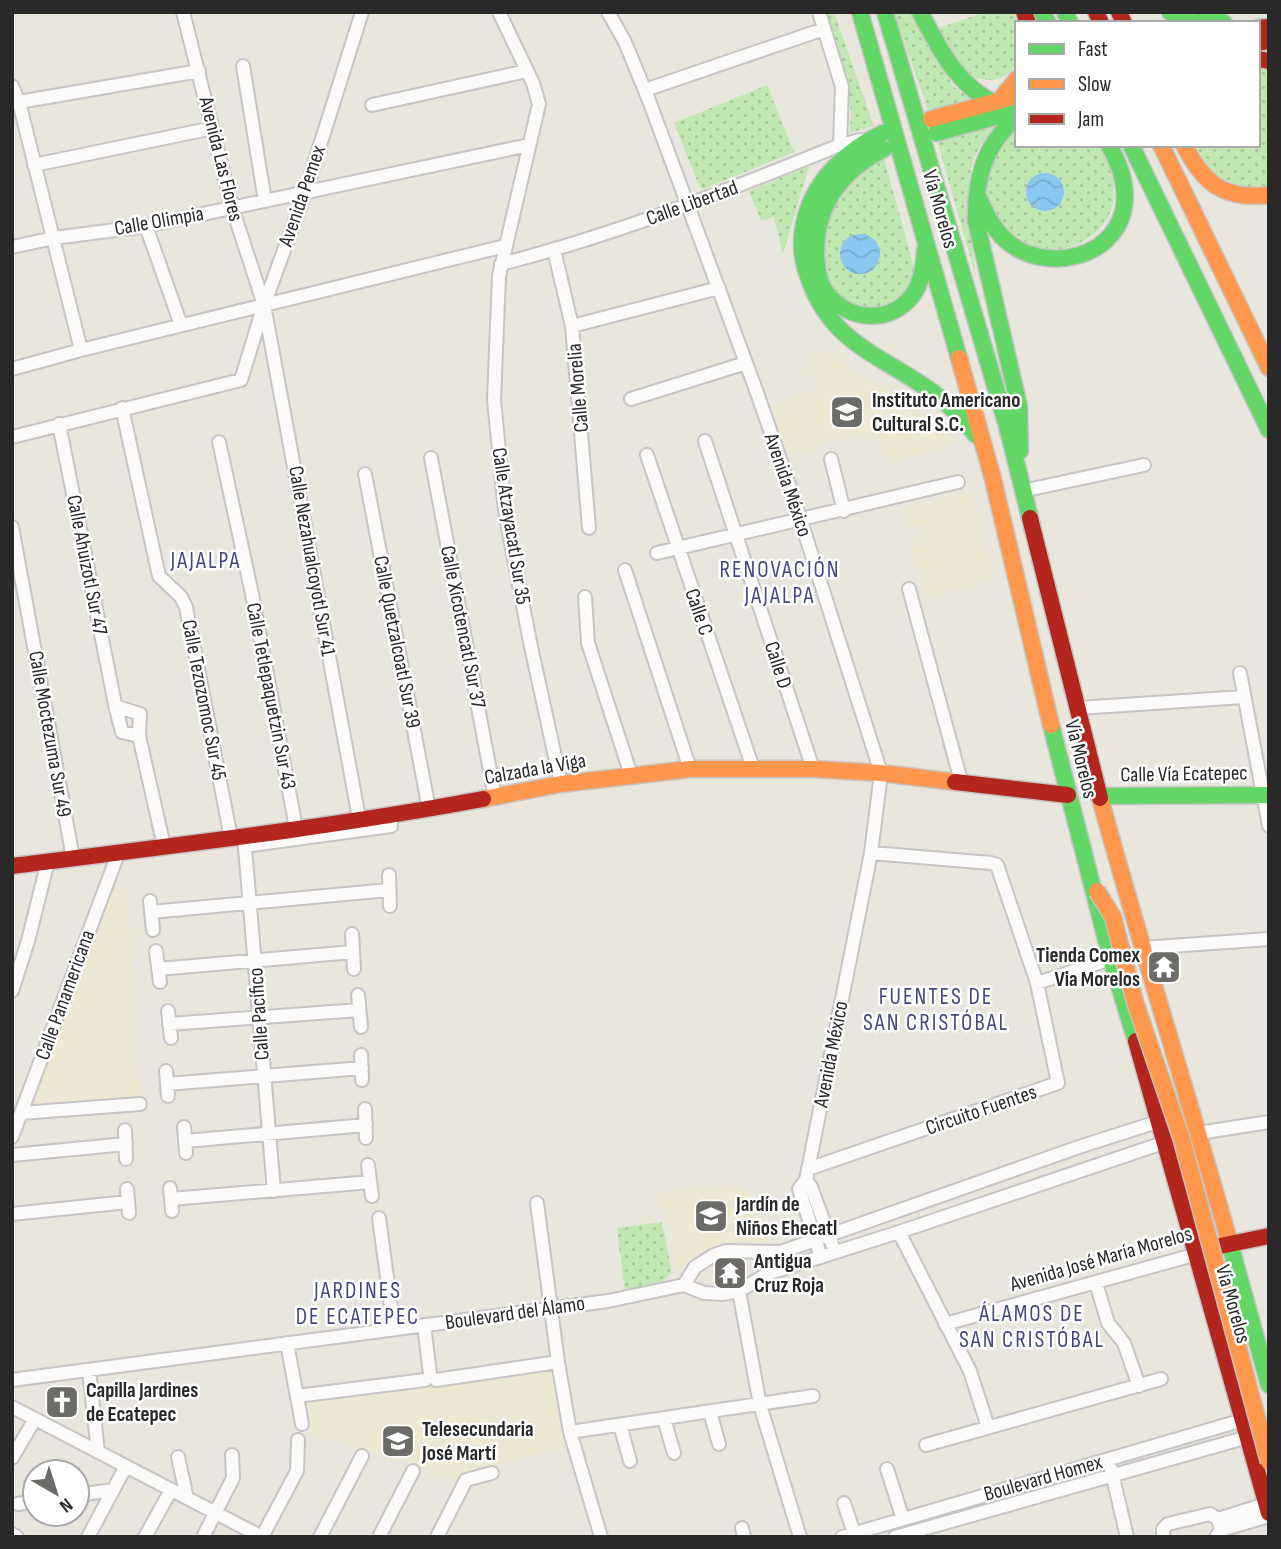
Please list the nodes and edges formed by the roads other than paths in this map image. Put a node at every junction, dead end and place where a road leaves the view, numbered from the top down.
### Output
1 (183, 12) edge
2 (362, 12) edge
3 (499, 12) edge
4 (608, 12) edge
5 (819, 12) edge
6 (859, 12) edge
7 (886, 12) edge
8 (920, 12) edge
9 (1170, 12) edge
10 (1202, 12) edge
11 (1188, 21) edge
12 (1220, 21) edge
13 (824, 29) junction
14 (243, 66) dead end
15 (199, 71) junction
16 (527, 71) junction
17 (1015, 81) edge
18 (12, 86) edge
19 (645, 90) junction
20 (1015, 97) edge
21 (15, 102) edge
22 (997, 102) junction
23 (372, 105) dead end
24 (1015, 111) edge
25 (1015, 119) edge
26 (213, 128) junction
27 (883, 139) junction
28 (529, 145) junction
29 (840, 145) junction
30 (1110, 147) edge
31 (1132, 147) edge
32 (1162, 147) edge
33 (1185, 147) edge
34 (34, 165) junction
35 (305, 193) junction
36 (977, 194) junction
37 (1269, 195) edge
38 (265, 201) junction
39 (689, 206) junction
40 (232, 207) junction
41 (146, 226) junction
42 (924, 232) junction
43 (54, 238) junction
44 (505, 246) junction
45 (12, 247) edge
46 (554, 250) junction
47 (501, 264) junction
48 (719, 288) junction
49 (264, 305) junction
50 (181, 325) junction
51 (572, 326) junction
52 (81, 350) junction
53 (747, 363) junction
54 (1269, 368) edge
55 (12, 369) edge
56 (631, 399) dead end
57 (122, 408) junction
58 (60, 424) junction
59 (1269, 430) edge
60 (12, 437) edge
61 (705, 440) dead end
62 (219, 442) dead end
63 (984, 447) junction
64 (647, 455) dead end
65 (431, 458) dead end
66 (831, 458) dead end
67 (1144, 465) dead end
68 (1017, 473) junction
69 (365, 474) dead end
70 (958, 482) dead end
71 (1022, 491) junction
72 (844, 511) junction
73 (801, 521) junction
74 (12, 527) edge
75 (589, 528) dead end
76 (736, 535) junction
77 (678, 549) junction
78 (657, 553) dead end
79 (625, 570) dead end
80 (909, 589) dead end
81 (585, 597) dead end
82 (1240, 673) dead end
83 (1244, 697) junction
84 (115, 706) junction
85 (1078, 708) junction
86 (139, 736) junction
87 (690, 768) junction
88 (753, 768) junction
89 (813, 769) junction
90 (881, 773) junction
91 (631, 775) junction
92 (961, 781) junction
93 (562, 784) junction
94 (1265, 794) edge
95 (1068, 795) junction
96 (1100, 796) junction
97 (495, 797) junction
98 (429, 809) junction
99 (391, 814) junction
100 (359, 818) junction
101 (1269, 826) edge
102 (296, 828) junction
103 (240, 840) junction
104 (164, 846) junction
105 (870, 853) junction
106 (118, 854) junction
107 (73, 858) junction
108 (48, 861) junction
109 (12, 866) edge
110 (388, 875) dead end
111 (1095, 887) junction
112 (389, 890) junction
113 (250, 903) junction
114 (390, 906) dead end
115 (153, 930) dead end
116 (352, 934) dead end
117 (1269, 939) edge
118 (1142, 948) junction
119 (156, 951) dead end
120 (353, 952) junction
121 (1111, 959) junction
122 (254, 960) junction
123 (354, 969) dead end
124 (1037, 983) junction
125 (12, 990) edge
126 (358, 995) dead end
127 (359, 1010) junction
128 (168, 1011) dead end
129 (259, 1019) junction
130 (361, 1027) dead end
131 (362, 1068) dead end
132 (264, 1076) junction
133 (167, 1084) dead end
134 (139, 1104) dead end
135 (365, 1109) dead end
136 (21, 1113) junction
137 (1160, 1121) junction
138 (1269, 1122) edge
139 (366, 1125) junction
140 (125, 1130) dead end
141 (1199, 1133) junction
142 (269, 1134) junction
143 (12, 1137) edge
144 (366, 1138) dead end
145 (185, 1140) dead end
146 (1166, 1142) junction
147 (125, 1144) junction
148 (12, 1155) edge
149 (126, 1158) dead end
150 (368, 1165) dead end
151 (806, 1175) junction
152 (370, 1182) junction
153 (973, 1186) junction
154 (274, 1191) junction
155 (372, 1196) dead end
156 (171, 1199) dead end
157 (128, 1201) dead end
158 (537, 1203) dead end
159 (979, 1206) junction
160 (12, 1214) edge
161 (379, 1218) dead end
162 (899, 1232) junction
163 (1269, 1236) edge
164 (829, 1237) junction
165 (816, 1241) junction
166 (1230, 1243) junction
167 (761, 1252) junction
168 (835, 1253) junction
169 (1197, 1254) junction
170 (821, 1257) junction
171 (767, 1274) junction
172 (1096, 1283) junction
173 (684, 1285) junction
174 (739, 1291) junction
175 (551, 1308) junction
176 (945, 1324) junction
177 (424, 1325) junction
178 (394, 1329) junction
179 (287, 1343) junction
180 (558, 1362) junction
181 (89, 1370) junction
182 (430, 1378) junction
183 (1161, 1379) dead end
184 (12, 1380) edge
185 (1269, 1385) edge
186 (1139, 1386) junction
187 (297, 1396) junction
188 (813, 1396) dead end
189 (760, 1405) junction
190 (12, 1407) edge
191 (710, 1412) junction
192 (35, 1419) junction
193 (664, 1419) junction
194 (302, 1424) dead end
195 (620, 1425) junction
196 (988, 1427) junction
197 (1245, 1429) junction
198 (570, 1432) junction
199 (298, 1440) dead end
200 (719, 1444) dead end
201 (926, 1445) dead end
202 (98, 1452) junction
203 (674, 1453) dead end
204 (232, 1455) dead end
205 (362, 1456) dead end
206 (178, 1457) dead end
207 (12, 1458) edge
208 (1109, 1459) junction
209 (630, 1461) dead end
210 (1269, 1462) edge
211 (126, 1466) junction
212 (887, 1469) dead end
213 (413, 1471) dead end
214 (492, 1473) dead end
215 (1112, 1474) junction
216 (113, 1490) junction
217 (171, 1490) junction
218 (91, 1493) edge
219 (990, 1494) junction
220 (187, 1498) junction
221 (21, 1503) edge
222 (844, 1503) dead end
223 (18, 1504) dead end
224 (994, 1508) junction
225 (1268, 1511) edge
226 (215, 1512) junction
227 (903, 1519) junction
228 (1218, 1529) edge
229 (12, 1534) edge
230 (848, 1535) edge
231 (904, 1536) edge
232 (17, 1537) edge
233 (88, 1537) edge
234 (145, 1537) edge
235 (203, 1537) edge
236 (262, 1537) edge
237 (320, 1537) edge
238 (379, 1537) edge
239 (437, 1537) edge
240 (601, 1537) edge
241 (800, 1537) edge
242 (1128, 1537) edge
243 (1163, 1537) edge

1 - 15 street, Avenida Las Flores
2 - 35 street, Avenida Pemex
3 - 16 street, Calle Atzayacatl Sur 35
4 - 19 street, Avenida México
5 - 13 street
6 - 42 main road, Vía Morelos
7 - 68 main road, Vía Morelos
8 - 22 main road
9 - 11 main road
10 - 12 main road
13 - 19 street
13 - 29 street
14 - 38 street
15 - 21 street
15 - 26 street, Avenida Las Flores
16 - 23 street
16 - 28 street, Calle Atzayacatl Sur 35
17 - 22 main road
18 - 21 street
19 - 39 street, Avenida México
20 - 22 main road
21 - 34 street
22 - 24 main road
25 - 36 main road
26 - 34 street
26 - 40 street, Avenida Las Flores
27 - 29 street, Calle Libertad
27 - 42 main road
27 - 63 main road
28 - 35 street, Calle Olimpia
28 - 44 street, Calle Atzayacatl Sur 35
29 - 39 street, Calle Libertad
30 - 36 main road
31 - 59 main road
32 - 54 main road
33 - 37 main road
34 - 43 street
35 - 38 street, Calle Olimpia
35 - 49 street, Avenida Pemex
36 - 68 main road
38 - 40 street, Calle Olimpia
39 - 46 street, Calle Libertad
39 - 48 street, Avenida México
40 - 41 street, Calle Olimpia
40 - 49 street, Avenida Las Flores
41 - 43 street, Calle Olimpia
41 - 50 street
42 - 63 main road, Vía Morelos
43 - 45 street, Calle Olimpia
43 - 52 street
44 - 47 street, Calle Atzayacatl Sur 35
44 - 49 street
46 - 47 street, Calle Libertad
46 - 51 street, Calle Morelia
47 - 93 street, Calle Atzayacatl Sur 35
48 - 51 street
48 - 53 street, Avenida México
49 - 50 street
49 - 57 street, Avenida Pemex
49 - 100 street, Calle Nezahualcoyotl Sur 41
50 - 52 street
51 - 75 street, Calle Morelia
52 - 55 street
53 - 56 street
53 - 73 street, Avenida México
57 - 58 street
57 - 103 street, Calle Tezozomoc Sur 45
58 - 60 street
58 - 84 street, Calle Ahuizotl Sur 47
61 - 76 street, Calle D
62 - 102 street, Calle Tetlepaquetzin Sur 43
63 - 95 main road, Vía Morelos
64 - 77 street, Calle C
65 - 97 street, Calle Xicotencatl Sur 37
66 - 72 street
67 - 71 street
68 - 71 main road, Vía Morelos
69 - 98 street, Calle Quetzalcoatl Sur 39
70 - 72 street
71 - 85 main road, Vía Morelos
72 - 73 street
73 - 76 street
73 - 90 street, Avenida México
74 - 107 street, Calle Moctezuma Sur 49
76 - 77 street
76 - 89 street, Calle D
77 - 78 street
77 - 88 street, Calle C
79 - 87 street
80 - 92 street
81 - 91 street
82 - 83 street
83 - 85 street
83 - 94 street
84 - 86 street, Calle Ahuizotl Sur 47
84 - 86 street
85 - 96 main road, Vía Morelos
86 - 104 street
87 - 88 main road, Calzada la Viga
87 - 91 main road, Calzada la Viga
88 - 89 main road, Calzada la Viga
89 - 90 main road, Calzada la Viga
90 - 92 main road, Calzada la Viga
90 - 105 street, Avenida México
91 - 93 main road, Calzada la Viga
92 - 95 main road, Calzada la Viga
93 - 97 main road, Calzada la Viga
94 - 96 main road, Calle Vía Ecatepec
94 - 101 street
95 - 111 main road, Vía Morelos
96 - 118 main road, Vía Morelos
97 - 98 main road, Calzada la Viga
98 - 99 main road, Calzada la Viga
99 - 100 main road, Calzada la Viga
99 - 103 street
100 - 102 main road, Calzada la Viga
102 - 103 main road, Calzada la Viga
103 - 104 main road, Calzada la Viga
103 - 113 street, Calle Pacífico
104 - 106 main road, Calzada la Viga
105 - 124 street
105 - 151 street, Avenida México
106 - 107 main road, Calzada la Viga
106 - 136 street, Calle Panamericana
107 - 108 main road, Calzada la Viga
108 - 109 main road, Calzada la Viga
108 - 125 street
110 - 112 street
111 - 121 main road, Vía Morelos
111 - 210 main road, bridge
112 - 113 street
112 - 114 street
113 - 115 street
113 - 122 street, Calle Pacífico
116 - 120 street
117 - 118 street
118 - 141 main road, Vía Morelos
119 - 122 street
120 - 122 street
120 - 123 street
121 - 124 street
121 - 137 main road, Vía Morelos
122 - 129 street, Calle Pacífico
124 - 151 street, Circuito Fuentes
126 - 127 street
127 - 129 street
127 - 130 street
128 - 129 street
129 - 132 street, Calle Pacífico
131 - 132 street
132 - 133 street
132 - 142 street, Calle Pacífico
134 - 136 street
135 - 139 street
136 - 143 street, Calle Panamericana
137 - 146 main road, Vía Morelos
137 - 153 street
138 - 141 street
139 - 142 street
139 - 144 street
140 - 147 street
141 - 166 main road, Vía Morelos
142 - 145 street
142 - 154 street, Calle Pacífico
146 - 159 street
146 - 169 main road, Vía Morelos
147 - 148 street
147 - 149 street
150 - 152 street
151 - 164 street
151 - 165 street, Avenida México
152 - 154 street
152 - 155 street
153 - 159 street
153 - 164 street
154 - 156 street
157 - 160 street
158 - 175 street
159 - 162 street
161 - 178 street
162 - 168 street
162 - 176 street
163 - 166 main road, Avenida José María Morelos
164 - 165 street
164 - 168 street
165 - 167 street
165 - 170 street, Avenida México
166 - 169 main road, Avenida José María Morelos
166 - 185 main road, Vía Morelos
167 - 171 street
167 - 173 street
168 - 170 street
169 - 172 street, Avenida José María Morelos
169 - 197 main road, Vía Morelos
170 - 171 street
171 - 174 street
172 - 176 street, Avenida José María Morelos
172 - 186 street
173 - 174 street
173 - 175 street, Boulevard del Álamo
174 - 189 street
175 - 177 street, Boulevard del Álamo
175 - 180 street
176 - 196 street
177 - 178 street, Boulevard del Álamo
177 - 182 street
178 - 179 street, Boulevard del Álamo
179 - 181 street, Boulevard del Álamo
179 - 187 street
180 - 182 street
180 - 198 street
181 - 184 street, Boulevard del Álamo
181 - 202 street
182 - 187 street
183 - 186 street
186 - 196 street
187 - 194 street
188 - 189 street
189 - 191 street
189 - 241 street
190 - 192 street
191 - 193 street
191 - 200 street
192 - 202 street
192 - 207 street
193 - 195 street
193 - 203 street
195 - 198 street
195 - 209 street
196 - 201 street
197 - 208 street, Boulevard Homex
197 - 215 street, Boulevard Homex
197 - 225 main road, Vía Morelos
198 - 240 street
199 - 236 street
202 - 211 street
204 - 226 street
205 - 237 street
206 - 220 street
208 - 215 street
208 - 219 street, Boulevard Homex
211 - 216 street
211 - 217 street
212 - 227 street
213 - 238 street
214 - 239 street
215 - 224 street, Boulevard Homex
215 - 242 street
216 - 218 street
216 - 233 street
217 - 220 street
217 - 234 street
219 - 224 street
219 - 227 street, Boulevard Homex
220 - 226 street
221 - 223 street
222 - 230 street
224 - 231 street, Boulevard Homex
225 - 228 street
226 - 235 street
226 - 236 street
227 - 230 street, Boulevard Homex
228 - 243 street
229 - 232 street

